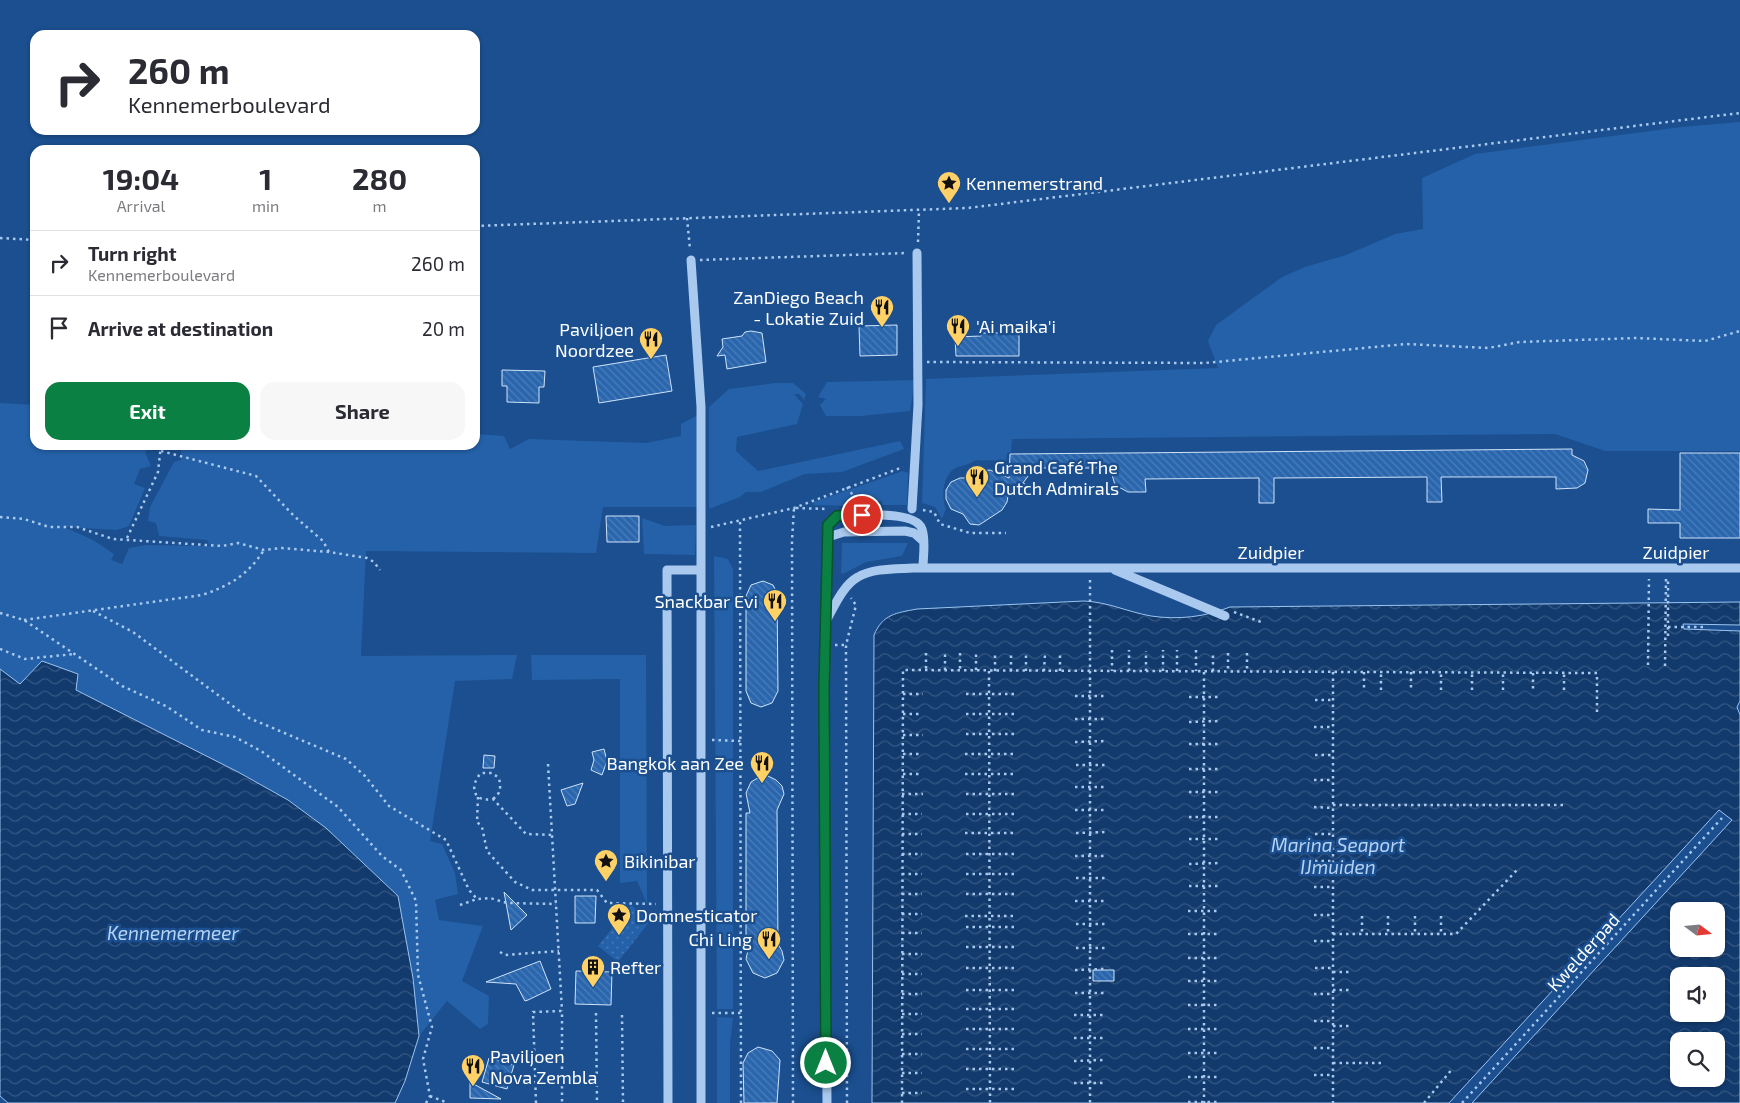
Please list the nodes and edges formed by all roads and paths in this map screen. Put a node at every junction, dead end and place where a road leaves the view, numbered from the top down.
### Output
1 (1740, 113) edge
2 (919, 210) junction
3 (687, 218) junction
4 (480, 226) edge
5 (0, 238) edge
6 (30, 240) edge
7 (917, 253) junction
8 (690, 260) junction
9 (1740, 331) edge
10 (918, 362) junction
11 (161, 451) joint
12 (914, 464) junction
13 (847, 487) junction
14 (794, 508) junction
15 (863, 509) dead end
16 (912, 509) joint
17 (0, 517) edge
18 (740, 522) junction
19 (702, 529) junction
20 (1006, 533) dead end
21 (828, 537) junction
22 (127, 538) junction
23 (923, 541) junction
24 (264, 550) junction
25 (329, 552) junction
26 (923, 568) junction
27 (1110, 568) junction
28 (1740, 568) edge
29 (380, 570) dead end
30 (701, 570) junction
31 (1667, 571) junction
32 (1649, 575) dead end
33 (1090, 580) dead end
34 (845, 590) junction
35 (94, 611) junction
36 (0, 613) edge
37 (1225, 616) dead end
38 (24, 620) junction
39 (826, 621) junction
40 (1668, 627) junction
41 (1703, 627) dead end
42 (1668, 636) dead end
43 (836, 645) dead end
44 (846, 645) junction
45 (0, 648) edge
46 (1112, 650) dead end
47 (1129, 650) dead end
48 (1163, 650) dead end
49 (1177, 650) dead end
50 (1196, 650) dead end
51 (1146, 651) dead end
52 (976, 653) dead end
53 (995, 653) dead end
54 (1060, 653) dead end
55 (1213, 653) dead end
56 (1228, 653) dead end
57 (1247, 653) dead end
58 (74, 654) junction
59 (926, 654) dead end
60 (945, 654) dead end
61 (960, 654) dead end
62 (1011, 654) dead end
63 (1026, 654) dead end
64 (1045, 654) dead end
65 (1648, 665) dead end
66 (1665, 666) dead end
67 (926, 670) junction
68 (945, 670) junction
69 (960, 670) junction
70 (976, 670) junction
71 (989, 670) junction
72 (995, 671) junction
73 (1010, 671) junction
74 (1026, 671) junction
75 (1044, 671) junction
76 (1060, 671) junction
77 (1089, 671) junction
78 (1112, 671) junction
79 (1129, 671) junction
80 (1146, 671) junction
81 (1163, 671) junction
82 (1177, 671) junction
83 (1196, 672) junction
84 (1204, 672) junction
85 (1212, 672) junction
86 (1228, 672) junction
87 (1247, 672) junction
88 (1333, 672) junction
89 (1364, 672) junction
90 (1381, 672) junction
91 (1411, 672) junction
92 (1442, 672) junction
93 (1472, 673) junction
94 (1503, 673) junction
95 (1533, 673) junction
96 (1564, 673) junction
97 (1364, 690) dead end
98 (1381, 690) dead end
99 (1411, 690) dead end
100 (1442, 690) dead end
101 (1472, 690) dead end
102 (1503, 690) dead end
103 (1534, 690) dead end
104 (1564, 690) dead end
105 (903, 694) junction
106 (923, 694) dead end
107 (966, 694) dead end
108 (989, 694) junction
109 (1015, 694) dead end
110 (1075, 696) dead end
111 (1089, 696) junction
112 (1105, 696) dead end
113 (1189, 697) dead end
114 (1204, 697) junction
115 (1220, 697) dead end
116 (1315, 700) dead end
117 (1333, 700) junction
118 (903, 714) junction
119 (922, 714) dead end
120 (966, 714) dead end
121 (990, 714) junction
122 (1015, 714) dead end
123 (1597, 716) dead end
124 (1075, 719) dead end
125 (1089, 719) junction
126 (1104, 719) dead end
127 (1220, 721) dead end
128 (1189, 722) dead end
129 (1204, 722) junction
130 (1314, 727) dead end
131 (1333, 727) junction
132 (966, 734) dead end
133 (990, 734) junction
134 (1015, 734) dead end
135 (903, 735) junction
136 (923, 735) dead end
137 (719, 740) dead end
138 (740, 741) junction
139 (1075, 742) dead end
140 (1089, 742) junction
141 (1105, 742) dead end
142 (1189, 744) dead end
143 (1204, 744) junction
144 (1220, 744) dead end
145 (903, 754) junction
146 (922, 754) dead end
147 (966, 754) dead end
148 (989, 754) junction
149 (1015, 754) dead end
150 (1314, 755) dead end
151 (1333, 755) junction
152 (548, 764) dead end
153 (1076, 765) dead end
154 (1089, 765) junction
155 (1105, 765) dead end
156 (1189, 769) dead end
157 (1204, 769) junction
158 (1219, 769) dead end
159 (902, 774) junction
160 (922, 774) dead end
161 (966, 774) dead end
162 (990, 774) junction
163 (1015, 774) dead end
164 (1314, 780) dead end
165 (1333, 780) junction
166 (1075, 787) dead end
167 (1089, 787) junction
168 (1105, 787) dead end
169 (1189, 792) dead end
170 (1204, 792) junction
171 (1219, 792) dead end
172 (902, 794) junction
173 (923, 794) dead end
174 (966, 794) dead end
175 (990, 794) junction
176 (1015, 794) dead end
177 (478, 798) junction
178 (493, 799) junction
179 (1567, 805) dead end
180 (1333, 806) junction
181 (1314, 808) dead end
182 (1075, 810) dead end
183 (1090, 810) junction
184 (1105, 810) dead end
185 (902, 814) junction
186 (922, 814) dead end
187 (966, 814) dead end
188 (990, 814) junction
189 (1015, 814) dead end
190 (1189, 817) dead end
191 (1204, 817) junction
192 (1219, 817) dead end
193 (1722, 818) dead end
194 (1076, 832) dead end
195 (1090, 832) junction
196 (1106, 832) dead end
197 (965, 833) dead end
198 (990, 833) junction
199 (1015, 833) dead end
200 (902, 834) junction
201 (922, 834) dead end
202 (1315, 834) dead end
203 (1333, 834) junction
204 (552, 835) junction
205 (1189, 839) dead end
206 (1204, 839) junction
207 (1219, 839) dead end
208 (902, 854) junction
209 (922, 854) dead end
210 (966, 854) dead end
211 (989, 854) junction
212 (1015, 854) dead end
213 (1075, 856) dead end
214 (1090, 856) junction
215 (1105, 856) dead end
216 (1315, 861) dead end
217 (1333, 861) junction
218 (1219, 863) dead end
219 (1189, 864) dead end
220 (1204, 864) junction
221 (1517, 870) dead end
222 (902, 874) junction
223 (922, 874) dead end
224 (966, 874) dead end
225 (990, 874) junction
226 (1015, 874) dead end
227 (1076, 878) dead end
228 (1090, 878) junction
229 (1105, 878) dead end
230 (1189, 886) dead end
231 (1204, 886) junction
232 (1219, 886) dead end
233 (1314, 887) dead end
234 (1333, 887) junction
235 (555, 892) junction
236 (902, 894) junction
237 (922, 894) dead end
238 (966, 894) dead end
239 (990, 894) junction
240 (1015, 894) dead end
241 (477, 899) junction
242 (1075, 901) dead end
243 (1090, 901) junction
244 (1105, 901) dead end
245 (556, 904) junction
246 (668, 904) junction
247 (460, 906) dead end
248 (1219, 910) dead end
249 (1188, 911) dead end
250 (1204, 911) junction
251 (902, 914) junction
252 (922, 914) dead end
253 (1314, 915) dead end
254 (1333, 915) junction
255 (966, 916) dead end
256 (990, 916) junction
257 (1015, 916) dead end
258 (1362, 916) dead end
259 (1388, 916) dead end
260 (1415, 916) dead end
261 (1441, 916) dead end
262 (1076, 924) dead end
263 (1090, 924) junction
264 (1105, 924) dead end
265 (966, 927) dead end
266 (990, 927) junction
267 (1015, 927) dead end
268 (902, 934) junction
269 (922, 934) dead end
270 (1188, 934) dead end
271 (1204, 934) junction
272 (1218, 934) dead end
273 (1333, 934) junction
274 (1362, 934) junction
275 (1388, 934) junction
276 (1415, 934) junction
277 (1441, 934) junction
278 (1314, 941) dead end
279 (1333, 941) junction
280 (966, 947) dead end
281 (990, 947) junction
282 (1015, 947) dead end
283 (1076, 948) dead end
284 (1090, 948) junction
285 (1106, 948) dead end
286 (559, 951) junction
287 (500, 952) dead end
288 (902, 954) junction
289 (922, 954) dead end
290 (1188, 958) dead end
291 (1204, 958) junction
292 (1219, 958) dead end
293 (966, 968) dead end
294 (990, 968) junction
295 (1015, 968) dead end
296 (1315, 968) dead end
297 (1090, 969) junction
298 (1104, 969) dead end
299 (1074, 970) dead end
300 (1333, 970) junction
301 (1352, 972) dead end
302 (902, 974) junction
303 (922, 974) dead end
304 (1188, 981) dead end
305 (1204, 981) junction
306 (1218, 981) dead end
307 (966, 990) dead end
308 (990, 990) junction
309 (1015, 990) dead end
310 (1333, 990) junction
311 (1352, 990) dead end
312 (1090, 992) junction
313 (1104, 992) dead end
314 (1075, 993) dead end
315 (902, 994) junction
316 (922, 994) dead end
317 (1314, 994) dead end
318 (1333, 994) junction
319 (1188, 1005) dead end
320 (1204, 1005) junction
321 (1218, 1005) dead end
322 (966, 1009) dead end
323 (990, 1009) junction
324 (1016, 1009) dead end
325 (562, 1011) junction
326 (596, 1013) dead end
327 (718, 1013) dead end
328 (741, 1013) junction
329 (902, 1014) junction
330 (922, 1014) dead end
331 (1074, 1015) dead end
332 (1090, 1015) junction
333 (1104, 1015) dead end
334 (622, 1016) dead end
335 (1314, 1022) dead end
336 (1333, 1022) junction
337 (1333, 1026) junction
338 (1351, 1026) dead end
339 (966, 1029) dead end
340 (990, 1029) junction
341 (1015, 1029) dead end
342 (1188, 1029) dead end
343 (1204, 1029) junction
344 (1218, 1029) dead end
345 (902, 1034) junction
346 (922, 1034) dead end
347 (1074, 1038) dead end
348 (1090, 1038) junction
349 (1104, 1038) dead end
350 (1314, 1048) dead end
351 (1333, 1048) junction
352 (966, 1049) dead end
353 (989, 1049) junction
354 (1015, 1049) dead end
355 (1188, 1053) dead end
356 (1204, 1053) junction
357 (1218, 1053) dead end
358 (902, 1054) junction
359 (922, 1054) dead end
360 (1090, 1060) junction
361 (1104, 1060) dead end
362 (1074, 1061) dead end
363 (1333, 1063) junction
364 (1382, 1063) dead end
365 (1452, 1068) dead end
366 (966, 1069) dead end
367 (990, 1069) junction
368 (1015, 1069) dead end
369 (902, 1074) junction
370 (922, 1074) dead end
371 (1333, 1074) junction
372 (1314, 1075) dead end
373 (1188, 1077) dead end
374 (1204, 1077) junction
375 (1218, 1077) dead end
376 (1090, 1083) junction
377 (1104, 1083) dead end
378 (1074, 1084) dead end
379 (966, 1088) dead end
380 (990, 1088) junction
381 (1015, 1088) dead end
382 (902, 1093) junction
383 (922, 1093) dead end
384 (430, 1096) junction
385 (1188, 1102) dead end
386 (1204, 1102) edge
387 (1218, 1102) dead end
388 (426, 1103) edge
389 (448, 1103) edge
390 (536, 1103) edge
391 (562, 1103) edge
392 (597, 1103) edge
393 (623, 1103) edge
394 (668, 1103) edge
395 (701, 1103) edge
396 (741, 1103) edge
397 (793, 1103) edge
398 (827, 1103) edge
399 (847, 1103) edge
400 (902, 1103) edge
401 (990, 1103) edge
402 (1090, 1103) edge
403 (1333, 1103) edge
404 (1424, 1103) edge
405 (1462, 1103) edge

1 - 2 path
2 - 3 path
2 - 7 path
3 - 4 path
3 - 8 path
5 - 6 path
7 - 8 path
7 - 10 street
8 - 19 street
9 - 10 path
10 - 12 street
11 - 22 path
11 - 25 path
12 - 13 path
12 - 16 street
13 - 14 path
13 - 15 path
14 - 18 path
14 - 397 path
16 - 20 path
17 - 22 path
18 - 19 path
18 - 138 path
19 - 30 street
21 - 23 street
21 - 23 street
21 - 39 street
22 - 24 path
23 - 26 street
24 - 25 path
24 - 35 path
25 - 29 path
26 - 27 street, Zuidpier
26 - 34 street, Zuidpier
27 - 31 street, Zuidpier
27 - 37 street
28 - 31 street, Zuidpier
30 - 246 street
30 - 395 street
31 - 40 path
31 - 66 path
32 - 65 path
33 - 77 path
34 - 39 street, Zuidpier
34 - 44 path
35 - 38 path
35 - 241 path
36 - 38 path
38 - 58 path
39 - 398 street
40 - 41 path
40 - 42 path
43 - 44 path
44 - 399 path
45 - 58 path
46 - 78 path
47 - 79 path
48 - 81 path
49 - 82 path
50 - 83 path
51 - 80 path
52 - 70 path
53 - 72 path
54 - 76 path
55 - 85 path
56 - 86 path
57 - 87 path
58 - 384 path
59 - 67 path
60 - 68 path
61 - 69 path
62 - 73 path
63 - 74 path
64 - 75 path
67 - 68 path
67 - 105 path
68 - 69 path
69 - 70 path
70 - 71 path
71 - 72 path
71 - 108 path
72 - 73 path
73 - 74 path
74 - 75 path
75 - 76 path
76 - 77 path
77 - 78 path
77 - 111 path
78 - 79 path
79 - 80 path
80 - 81 path
81 - 82 path
82 - 83 path
83 - 84 path
84 - 85 path
84 - 114 path
85 - 86 path
86 - 87 path
87 - 88 path
88 - 89 path
88 - 117 path
89 - 90 path
89 - 97 path
90 - 91 path
90 - 98 path
91 - 92 path
91 - 99 path
92 - 93 path
92 - 100 path
93 - 94 path
93 - 101 path
94 - 95 path
94 - 102 path
95 - 96 path
95 - 103 path
96 - 104 path
96 - 123 path
105 - 106 path
105 - 118 path
107 - 108 path
108 - 109 path
108 - 121 path
110 - 111 path
111 - 112 path
111 - 125 path
113 - 114 path
114 - 115 path
114 - 129 path
116 - 117 path
117 - 131 path
118 - 119 path
118 - 135 path
120 - 121 path
121 - 122 path
121 - 133 path
124 - 125 path
125 - 126 path
125 - 140 path
127 - 129 path
128 - 129 path
129 - 143 path
130 - 131 path
131 - 151 path
132 - 133 path
133 - 134 path
133 - 148 path
135 - 136 path
135 - 145 path
137 - 138 path
138 - 328 path
139 - 140 path
140 - 141 path
140 - 154 path
142 - 143 path
143 - 144 path
143 - 157 path
145 - 146 path
145 - 159 path
147 - 148 path
148 - 149 path
148 - 162 path
150 - 151 path
151 - 165 path
152 - 204 path
153 - 154 path
154 - 155 path
154 - 167 path
156 - 157 path
157 - 158 path
157 - 170 path
159 - 160 path
159 - 172 path
161 - 162 path
162 - 163 path
162 - 175 path
164 - 165 path
165 - 180 path
166 - 167 path
167 - 168 path
167 - 183 path
169 - 170 path
170 - 171 path
170 - 191 path
172 - 173 path
172 - 185 path
174 - 175 path
175 - 176 path
175 - 188 path
177 - 178 path
177 - 178 path
177 - 235 path
178 - 204 path
179 - 180 path
180 - 181 path
180 - 203 path
182 - 183 path
183 - 184 path
183 - 195 path
185 - 186 path
185 - 200 path
187 - 188 path
188 - 189 path
188 - 198 path
190 - 191 path
191 - 192 path
191 - 206 path
193 - 405 path, Kwelderpad
194 - 195 path
195 - 196 path
195 - 214 path
197 - 198 path
198 - 199 path
198 - 211 path
200 - 201 path
200 - 208 path
202 - 203 path
203 - 217 path
204 - 235 path
205 - 206 path
206 - 207 path
206 - 220 path
208 - 209 path
208 - 222 path
210 - 211 path
211 - 212 path
211 - 225 path
213 - 214 path
214 - 215 path
214 - 228 path
216 - 217 path
217 - 234 path
218 - 220 path
219 - 220 path
220 - 231 path
221 - 277 path
222 - 223 path
222 - 236 path
224 - 225 path
225 - 226 path
225 - 239 path
227 - 228 path
228 - 229 path
228 - 243 path
230 - 231 path
231 - 232 path
231 - 250 path
233 - 234 path
234 - 254 path
235 - 245 path
235 - 246 path
236 - 237 path
236 - 251 path
238 - 239 path
239 - 240 path
239 - 256 path
241 - 245 path
241 - 247 path
242 - 243 path
243 - 244 path
243 - 263 path
245 - 286 path
246 - 394 street
248 - 250 path
249 - 250 path
250 - 271 path
251 - 252 path
251 - 268 path
253 - 254 path
254 - 273 path
255 - 256 path
256 - 257 path
256 - 266 path
258 - 274 path
259 - 275 path
260 - 276 path
261 - 277 path
262 - 263 path
263 - 264 path
263 - 284 path
265 - 266 path
266 - 267 path
266 - 281 path
268 - 269 path
268 - 288 path
270 - 271 path
271 - 272 path
271 - 291 path
273 - 274 path
273 - 279 path
274 - 275 path
275 - 276 path
276 - 277 path
278 - 279 path
279 - 300 path
280 - 281 path
281 - 282 path
281 - 294 path
283 - 284 path
284 - 285 path
284 - 297 path
286 - 287 path
286 - 325 path
288 - 289 path
288 - 302 path
290 - 291 path
291 - 292 path
291 - 305 path
293 - 294 path
294 - 295 path
294 - 308 path
296 - 300 path
297 - 298 path
297 - 299 path
297 - 312 path
300 - 301 path
300 - 310 path
302 - 303 path
302 - 315 path
304 - 305 path
305 - 306 path
305 - 320 path
307 - 308 path
308 - 309 path
308 - 323 path
310 - 311 path
310 - 318 path
312 - 313 path
312 - 314 path
312 - 332 path
315 - 316 path
315 - 329 path
317 - 318 path
318 - 336 path
319 - 320 path
320 - 321 path
320 - 343 path
322 - 323 path
323 - 324 path
323 - 340 path
325 - 390 path
325 - 391 path
326 - 392 path
327 - 328 path
328 - 396 path
329 - 330 path
329 - 345 path
331 - 332 path
332 - 333 path
332 - 348 path
334 - 393 path
335 - 336 path
336 - 337 path
337 - 338 path
337 - 351 path
339 - 340 path
340 - 341 path
340 - 353 path
342 - 343 path
343 - 344 path
343 - 356 path
345 - 346 path
345 - 358 path
347 - 348 path
348 - 349 path
348 - 360 path
350 - 351 path
351 - 363 path
352 - 353 path
353 - 354 path
353 - 367 path
355 - 356 path
356 - 357 path
356 - 374 path
358 - 359 path
358 - 369 path
360 - 361 path
360 - 362 path
360 - 376 path
363 - 364 path
363 - 371 path
365 - 404 path
366 - 367 path
367 - 368 path
367 - 380 path
369 - 370 path
369 - 382 path
371 - 372 path
371 - 403 path
373 - 374 path
374 - 375 path
374 - 386 path
376 - 377 path
376 - 378 path
376 - 402 path
379 - 380 path
380 - 381 path
380 - 401 path
382 - 383 path
382 - 400 path
384 - 388 path
384 - 389 path
385 - 386 path
386 - 387 path

